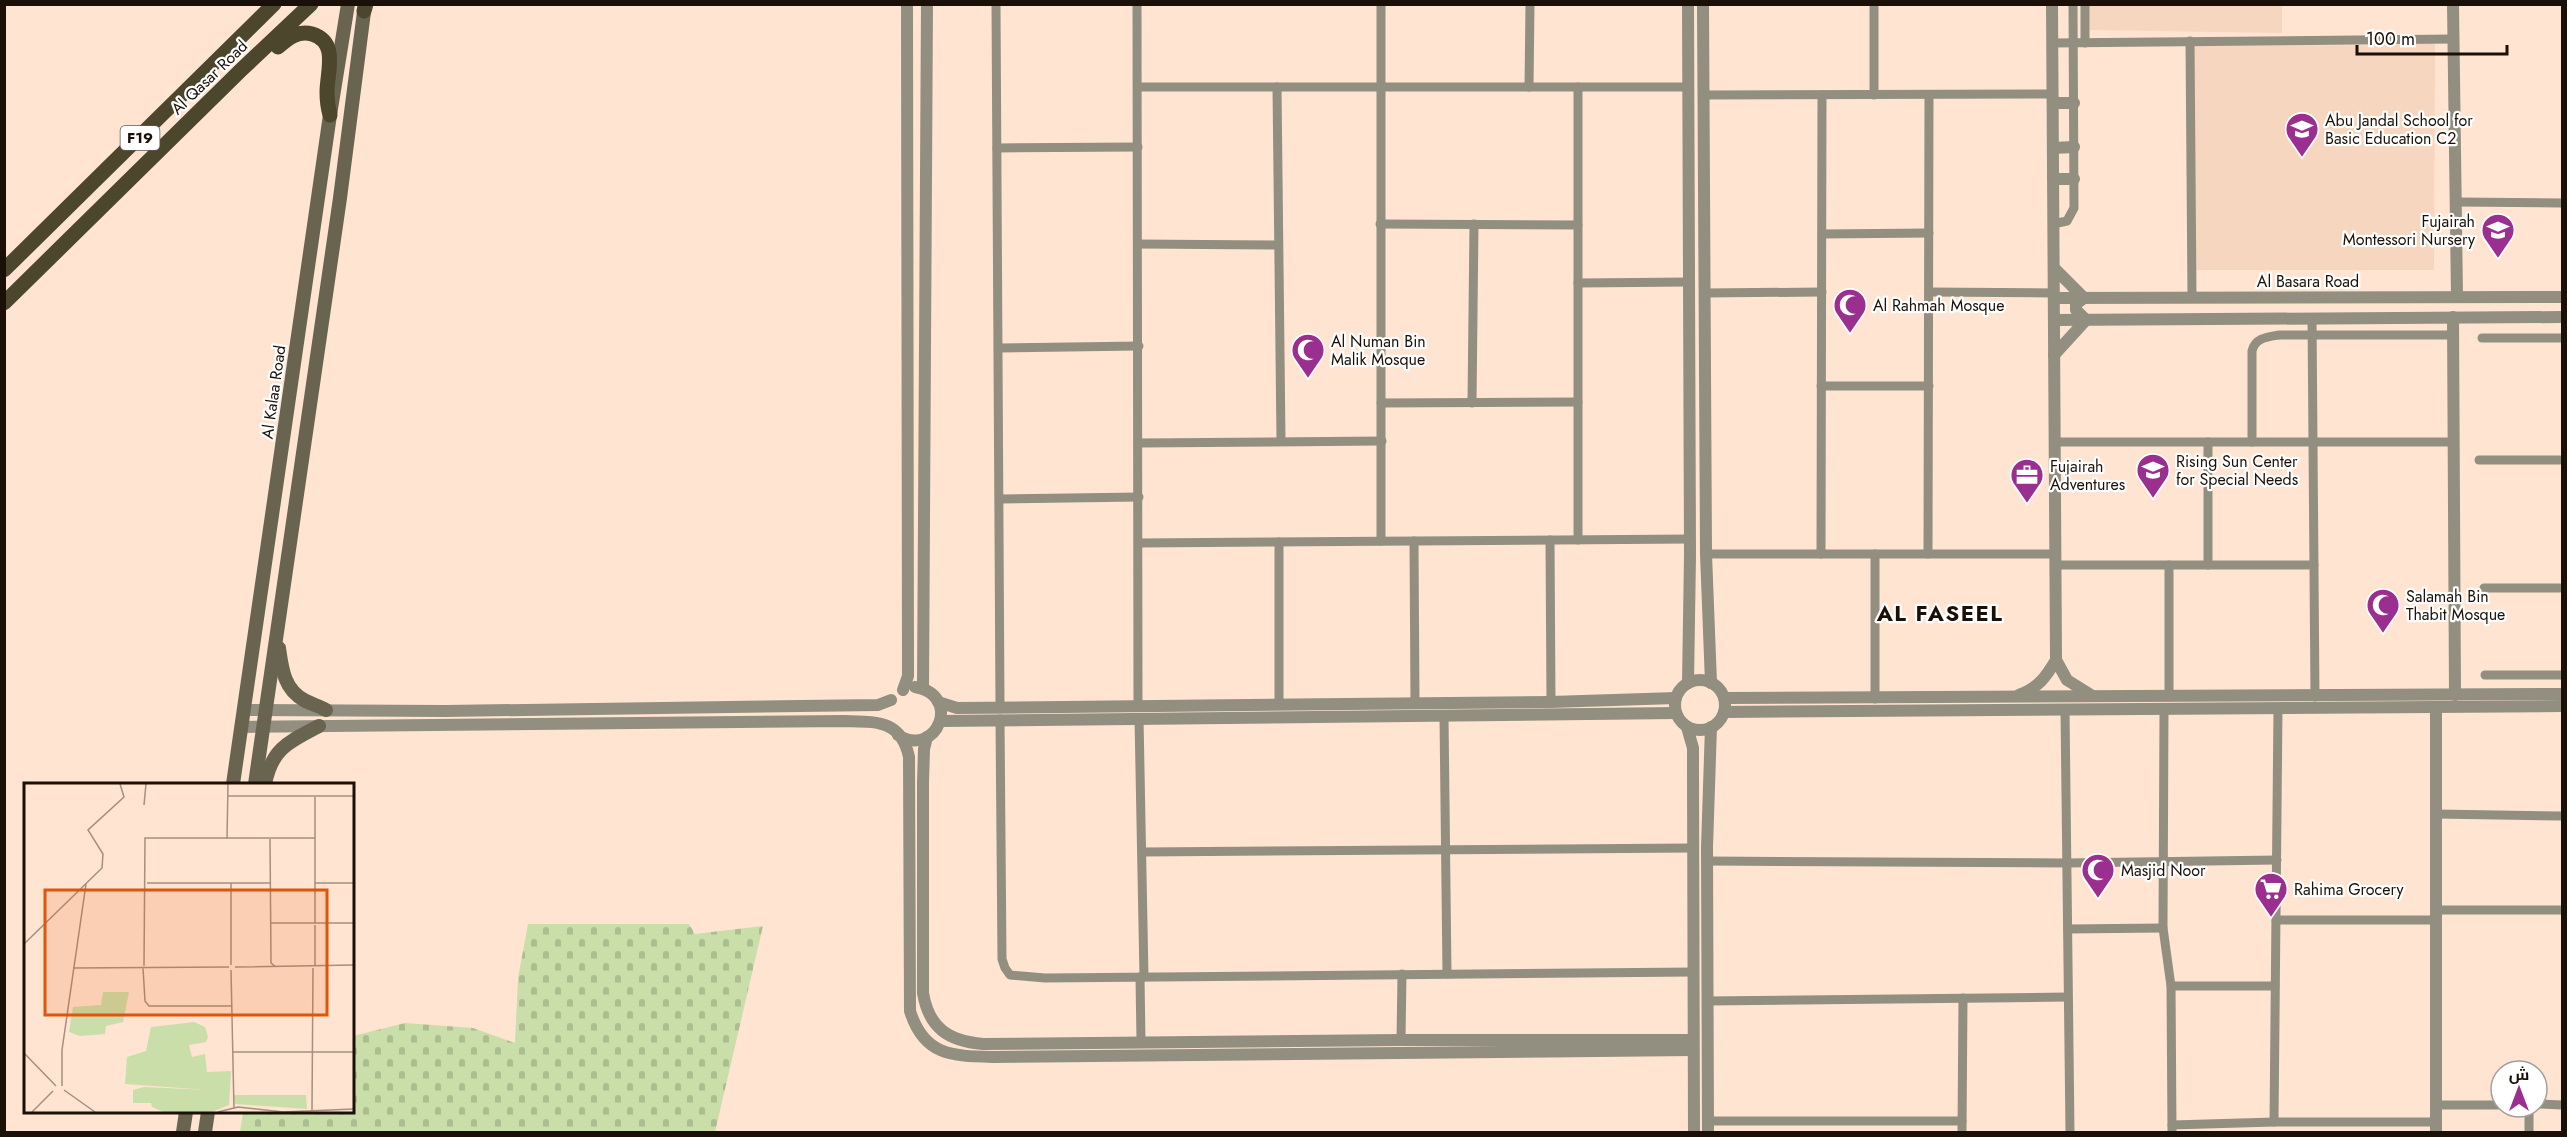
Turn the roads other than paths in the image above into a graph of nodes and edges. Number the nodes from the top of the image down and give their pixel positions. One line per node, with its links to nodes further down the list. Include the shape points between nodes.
1 (274, 4): 59 (main road, Al Qasar Road / F19)
2 (300, 4): 25 (main road, via 256,46)
3 (311, 4): 25 (main road, Al Qasar Road / F19)
4 (348, 4): 39 (main road, Al Kalaa Road)
5 (907, 4): 19 (street)
6 (927, 4): 26 (street)
7 (996, 4): 43 (street)
8 (1137, 4): 27 (street)
9 (1381, 4): 29 (street)
10 (1530, 4): 30 (street)
11 (1688, 4): 32 (street)
12 (1703, 4): 33 (street)
13 (1874, 4): 35 (street)
14 (2052, 4): 22 (street)
15 (2073, 4): 23 (street)
16 (2085, 4): 24 (street)
17 (2453, 4): 20 (street)
18 (365, 7): 117 (main road)
19 (907, 22): 26 (street, via 914,46 914,76 919,81); 40 (street)
20 (2453, 39): 21 (street); 48 (street)
21 (2190, 41): 24 (street); 69 (street)
22 (2052, 43): 23 (street); 37 (street)
23 (2074, 43): 24 (street); 38 (street)
24 (2085, 43)
25 (241, 70): 39 (main road, via 261,63 292,36 316,36 330,55); 70 (main road, Al Qasar Road / F19)
26 (927, 78): 45 (street)
27 (1138, 87): 28 (street); 41 (street)
28 (1277, 87): 29 (street); 57 (street)
29 (1380, 87): 30 (street); 50 (street)
30 (1530, 87): 31 (street)
31 (1578, 87): 32 (street); 53 (street)
32 (1689, 87): 60 (street)
33 (1704, 95): 34 (street); 64 (street)
34 (1822, 95): 35 (street); 55 (street)
35 (1874, 95): 36 (street)
36 (1929, 95): 37 (street); 54 (street)
37 (2053, 99): 38 (street); 44 (street)
38 (2074, 103): 42 (street)
39 (330, 115): 143 (main road, Al Kalaa Road)
40 (906, 123): 45 (street, via 912,117 921,120); 124 (street, via 908,676)
41 (1138, 147): 43 (street); 56 (street)
42 (2074, 147): 44 (street); 47 (street)
43 (997, 148): 81 (street)
44 (2053, 148): 46 (street)
45 (926, 177): 123 (street)
46 (2053, 179): 47 (street); 52 (street)
47 (2074, 179): 52 (street, via 2073,213 2067,221)
48 (2457, 202): 49 (street); 66 (street)
49 (2562, 203)
50 (1380, 224): 51 (street); 86 (street)
51 (1474, 224): 53 (street); 87 (street)
52 (2053, 224): 58 (street)
53 (1578, 225): 61 (street)
54 (1929, 233): 55 (street); 63 (street)
55 (1822, 234): 62 (street)
56 (1138, 244): 57 (street); 80 (street)
57 (1278, 245): 88 (street)
58 (2054, 268): 65 (street); 68 (street)
59 (4, 270)
60 (1689, 282): 61 (street); 100 (street)
61 (1578, 283): 85 (street)
62 (1822, 292): 64 (street); 83 (street)
63 (1929, 292): 65 (street); 84 (street)
64 (1704, 293): 107 (street)
65 (2054, 296): 68 (street, Al Basara Road); 74 (street)
66 (2457, 297): 67 (street, Al Basara Road); 69 (street, Al Basara Road)
67 (2562, 297)
68 (2085, 298): 69 (street, Al Basara Road); 75 (street, via 2076,304 2076,310)
69 (2192, 298)
70 (4, 303)
71 (2453, 317): 72 (street); 73 (street); 77 (street)
72 (2562, 317)
73 (2312, 318): 75 (street); 76 (street)
74 (2054, 320): 75 (street); 82 (street)
75 (2086, 320): 82 (street)
76 (2312, 335): 77 (street); 92 (street, via 2268,336 2253,347); 93 (street)
77 (2454, 335): 94 (street)
78 (2482, 338): 79 (street)
79 (2562, 338)
80 (1139, 346): 81 (street); 95 (street)
81 (999, 348): 99 (street)
82 (2054, 355): 90 (street)
83 (1821, 386): 84 (street); 108 (street)
84 (1929, 387): 110 (street)
85 (1578, 402): 87 (street); 102 (street)
86 (1381, 403): 87 (street); 89 (street)
87 (1472, 403)
88 (1281, 441): 89 (street); 95 (street)
89 (1382, 441): 103 (street)
90 (2055, 442): 91 (street); 111 (street)
91 (2208, 442): 92 (street); 113 (street)
92 (2252, 442): 93 (street)
93 (2313, 442): 94 (street); 114 (street)
94 (2454, 442): 126 (street)
95 (1139, 443): 98 (street)
96 (2479, 460): 97 (street)
97 (2562, 460)
98 (1139, 497): 99 (street); 106 (street)
99 (1000, 499): 149 (street)
100 (1690, 539): 102 (street); 121 (street)
101 (1550, 540): 102 (street); 104 (street); 136 (street)
102 (1578, 540)
103 (1381, 541): 104 (street); 105 (street)
104 (1414, 541): 137 (street)
105 (1279, 542): 106 (street); 138 (street)
106 (1139, 543): 147 (street)
107 (1706, 554): 108 (street); 122 (street)
108 (1821, 554): 109 (street)
109 (1875, 554): 110 (street); 133 (street)
110 (1928, 554): 111 (street)
111 (2055, 559): 112 (street); 118 (street)
112 (2169, 565): 113 (street); 128 (street)
113 (2208, 565): 114 (street)
114 (2314, 566): 129 (street)
115 (2484, 588): 116 (street)
116 (2562, 588)
117 (277, 634): 144 (main road); 145 (main road, via 288,685 301,698)
118 (2056, 660): 127 (street, via 2074,686); 132 (street, via 2045,680 2029,692)
119 (2485, 675): 120 (street)
120 (2562, 675)
121 (1688, 683): 122 (street); 130 (street)
122 (1711, 683): 131 (street)
123 (923, 688): 124 (street); 135 (street)
124 (903, 690): 134 (street)
125 (2562, 694): 126 (street)
126 (2455, 695): 129 (street)
127 (2095, 697): 128 (street); 132 (street)
128 (2169, 697): 129 (street)
129 (2315, 697)
130 (1676, 698): 136 (street); 150 (street)
131 (1724, 698): 133 (street); 148 (street)
132 (2010, 698): 133 (street)
133 (1875, 699)
134 (891, 700): 145 (street, via 878,705); 158 (street, via 887,715)
135 (938, 702): 149 (street); 152 (street)
136 (1551, 702): 137 (street)
137 (1415, 703): 138 (street)
138 (1279, 704): 147 (street)
139 (2562, 706): 140 (street)
140 (2436, 707): 141 (street); 163 (street)
141 (2278, 708): 142 (street); 168 (street)
142 (2164, 709): 146 (street); 170 (street)
143 (244, 710): 144 (street); 154 (main road, Al Kalaa Road)
144 (266, 710): 145 (street); 155 (main road)
145 (326, 710)
146 (2065, 710): 148 (street); 171 (street)
147 (1139, 712): 149 (street); 151 (street); 167 (street)
148 (1724, 712): 157 (street)
149 (1000, 713): 152 (street); 180 (street, via 1005,968 1010,975 1022,977)
150 (1676, 713): 151 (street); 156 (street)
151 (1444, 716): 166 (street)
152 (940, 721): 159 (street)
153 (319, 726): 155 (street); 158 (street, via 844,721 878,722); 162 (main road, via 291,740 278,752)
154 (241, 727): 155 (street); 160 (main road, Al Kalaa Road)
155 (264, 727): 161 (main road)
156 (1687, 727): 157 (street); 165 (street, via 1693,748)
157 (1711, 727): 169 (street)
158 (894, 731): 159 (street, via 909,741); 189 (street, via 909,757 910,1011 923,1038 948,1054 994,1058)
159 (927, 737): 187 (street, via 923,783 923,993 931,1019 952,1037 967,1042)
160 (233, 783)
161 (255, 783)
162 (265, 783)
163 (2436, 814): 164 (street); 173 (street)
164 (2562, 816)
165 (1692, 848): 166 (street); 177 (street)
166 (1444, 849): 167 (street); 179 (street)
167 (1143, 852): 180 (street)
168 (2277, 860): 170 (street); 174 (street)
169 (1707, 861): 171 (street); 185 (street)
170 (2164, 861): 171 (street); 175 (street)
171 (2067, 862): 176 (street)
172 (2562, 910): 173 (street)
173 (2436, 915): 174 (street); 190 (street)
174 (2276, 920): 182 (street)
175 (2163, 928): 176 (street); 181 (street)
176 (2068, 929): 183 (street)
177 (1693, 972): 179 (street); 188 (street)
178 (1402, 974): 179 (street); 180 (street); 186 (street)
179 (1447, 974)
180 (1142, 977): 187 (street)
181 (2171, 986): 182 (street); 198 (street)
182 (2275, 986): 195 (street)
183 (2068, 997): 184 (street); 203 (street)
184 (1963, 998): 185 (street); 194 (street)
185 (1707, 1000): 196 (street)
186 (1401, 1040): 187 (street); 189 (street)
187 (1141, 1041)
188 (1693, 1045): 189 (street); 201 (street)
189 (1626, 1046)
190 (2436, 1105): 191 (street); 197 (street)
191 (2489, 1105)
192 (186, 1113): 199 (main road)
193 (208, 1113): 200 (main road)
194 (1962, 1121): 196 (street); 202 (street)
195 (2274, 1122): 197 (street); 198 (street)
196 (1708, 1127)
197 (2436, 1127)
198 (2172, 1129)
199 (183, 1132)
200 (205, 1132)
201 (1694, 1132)
202 (1962, 1132)
203 (2070, 1132)

